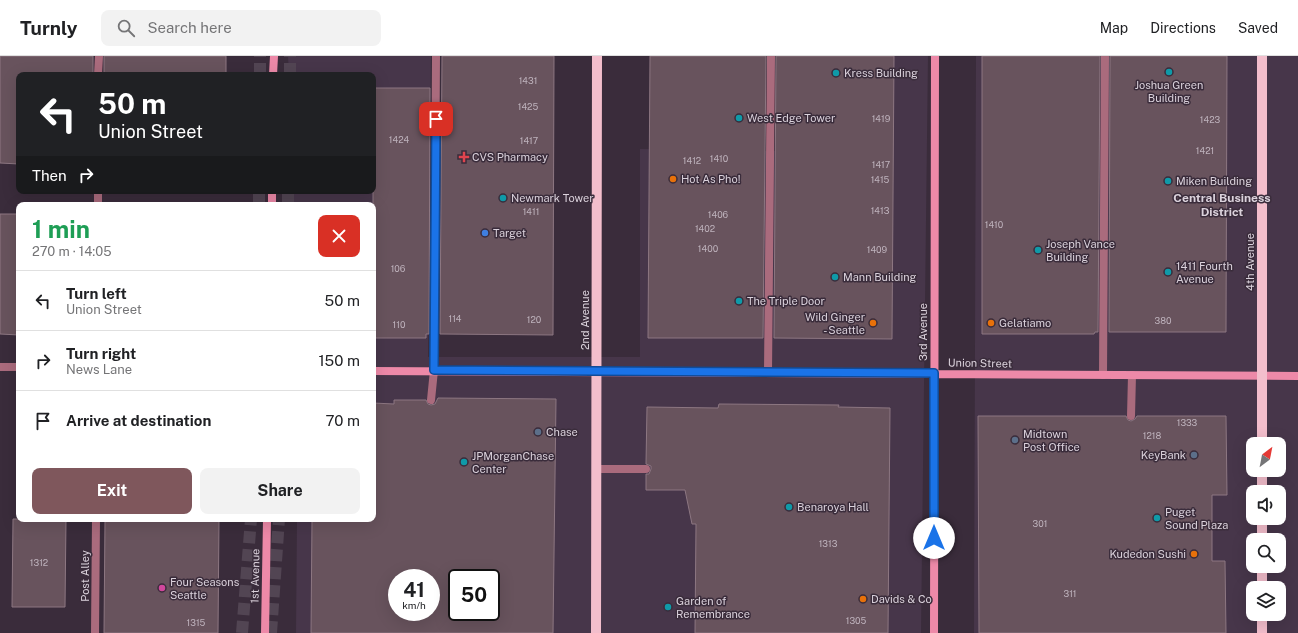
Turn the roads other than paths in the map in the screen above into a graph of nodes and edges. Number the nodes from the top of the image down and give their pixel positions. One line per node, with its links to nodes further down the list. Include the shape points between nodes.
1 (99, 56): 9 (street)
2 (274, 56): 10 (street)
3 (436, 56): 13 (street)
4 (597, 56): 15 (main road, 2nd Avenue)
5 (771, 56): 16 (street)
6 (935, 56): 17 (street, 3rd Avenue)
7 (1105, 56): 18 (street)
8 (1262, 56): 20 (main road, 4th Avenue)
9 (98, 72)
10 (273, 72)
11 (0, 367): 12 (street)
12 (16, 367)
13 (434, 370): 14 (street, Union Street); 15 (street, Union Street); 22 (street)
14 (376, 371)
15 (597, 372): 16 (street, Union Street); 25 (main road, 2nd Avenue)
16 (768, 372): 17 (street, Union Street)
17 (934, 373): 18 (street, Union Street); 33 (street, 3rd Avenue)
18 (1103, 375): 19 (street, Union Street)
19 (1132, 375): 20 (street, Union Street); 23 (street)
20 (1262, 376): 21 (street, Union Street); 24 (main road, 4th Avenue)
21 (1298, 376)
22 (431, 400)
23 (1131, 416)
24 (1262, 437)
25 (596, 469): 26 (street); 32 (main road, 2nd Avenue)
26 (646, 470)
27 (96, 522): 30 (street, Post Alley)
28 (267, 522): 31 (street, 1st Avenue)
29 (1262, 621): 34 (main road)
30 (95, 633)
31 (265, 633)
32 (596, 633)
33 (934, 633)
34 (1262, 633)

